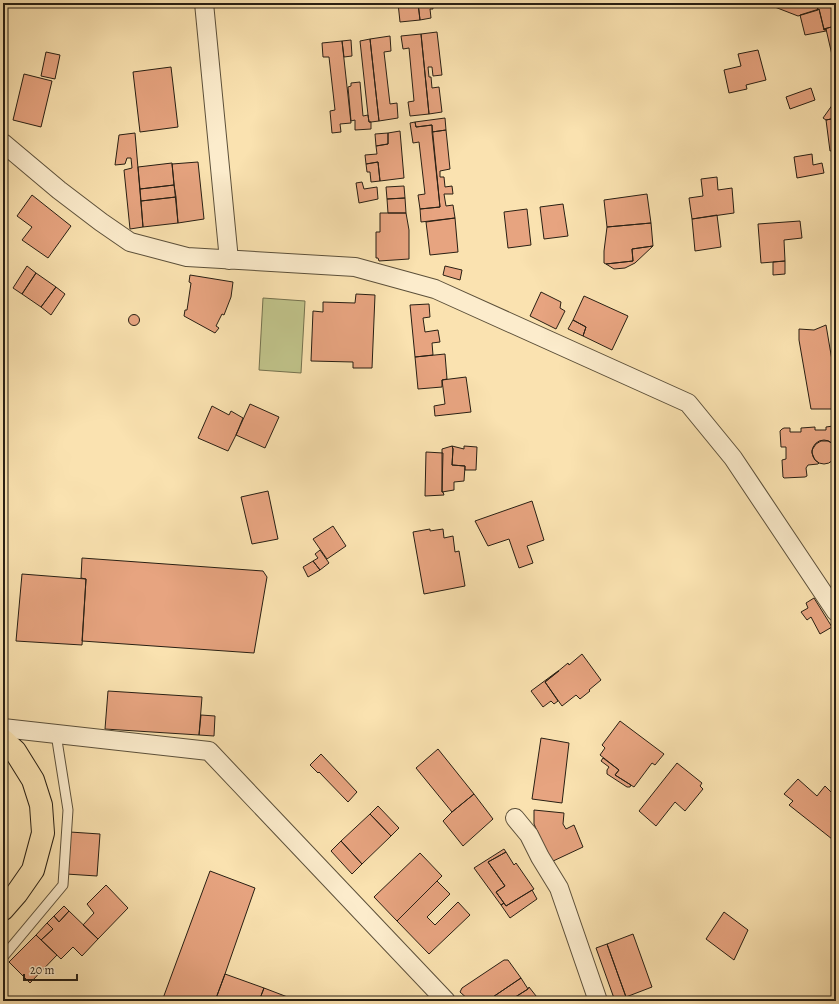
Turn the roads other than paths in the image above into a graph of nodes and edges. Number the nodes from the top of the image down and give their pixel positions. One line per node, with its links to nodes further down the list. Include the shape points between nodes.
1 (204, 3): 3 (street)
2 (3, 143): 3 (street, via 59,190 130,242 187,257)
3 (229, 260): 4 (street, via 355,266 435,289 688,403 733,458)
4 (836, 612)
5 (3, 728): 6 (street)
6 (56, 734): 10 (lane, via 68,810 63,885); 11 (street, via 209,751)
7 (3, 740): 9 (highway, via 15,751 33,780 41,805 44,833 33,870)
8 (515, 818): 12 (street, via 529,835 559,888)
9 (3, 909)
10 (3, 957)
11 (446, 1001)
12 (598, 1001)

